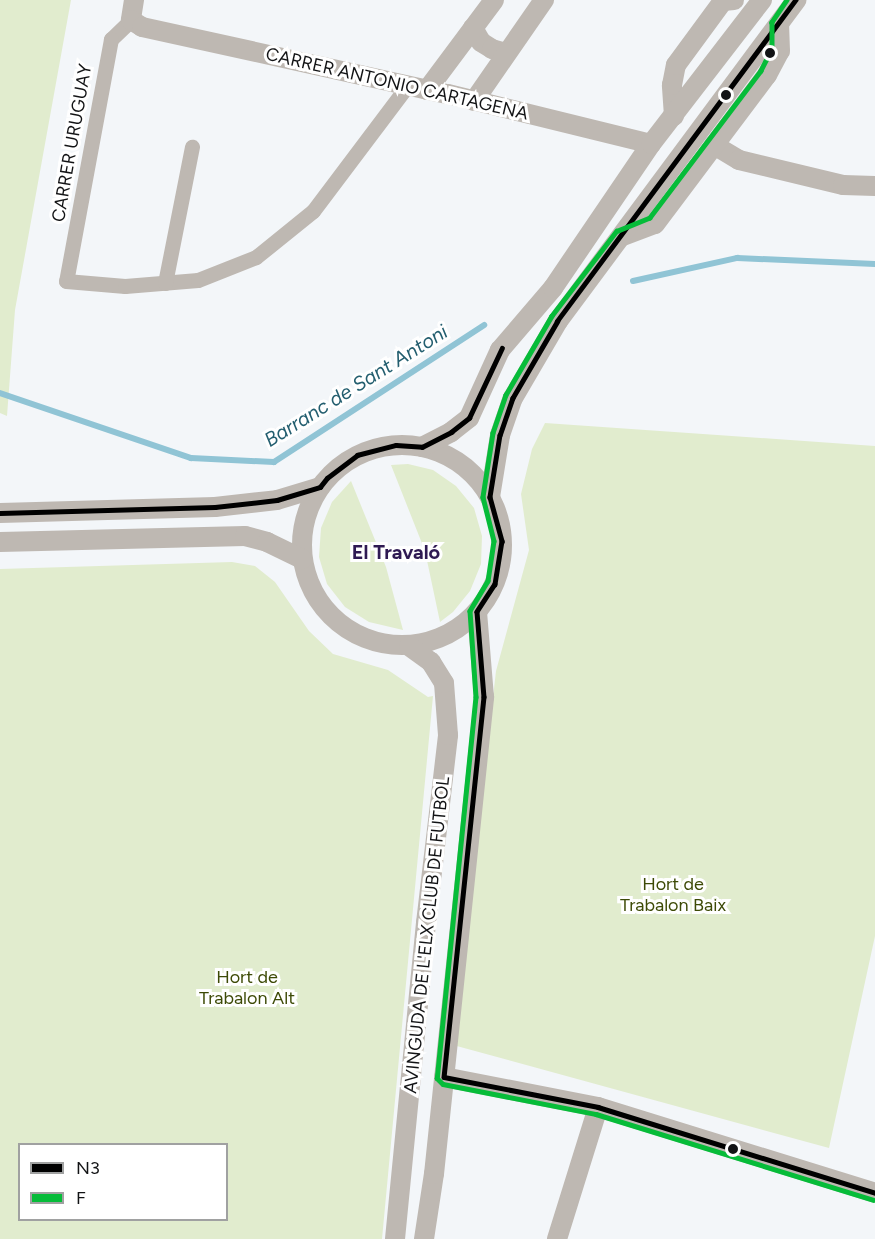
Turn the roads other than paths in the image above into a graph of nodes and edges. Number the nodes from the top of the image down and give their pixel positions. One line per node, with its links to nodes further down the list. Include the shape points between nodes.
1 (494, 0): 8 (street)
2 (544, 0): 9 (street)
3 (734, 0): 13 (street, via 723,1 676,65 672,85)
4 (762, 0): 13 (street)
5 (796, 0): 7 (street)
6 (136, 15): 10 (street, CARRER ANTONIO CARTAGENA); 19 (street, CARRER URUGUAY, via 111,39 66,281 125,286)
7 (779, 24): 15 (street, via 780,51 767,75); 18 (street)
8 (473, 28): 9 (street, via 481,42); 11 (street)
9 (506, 54): 12 (street)
10 (408, 85): 11 (street, CARRER ANTONIO CARTAGENA); 19 (street, via 313,211 256,257 198,280)
11 (427, 90): 12 (street, CARRER ANTONIO CARTAGENA)
12 (474, 101): 14 (street, CARRER ANTONIO CARTAGENA)
13 (674, 116): 14 (street)
14 (651, 144): 20 (street, via 553,288 501,350 469,418)
15 (714, 145): 17 (street, via 739,160 843,185); 18 (street, via 655,224)
16 (192, 147): 19 (street)
17 (875, 186)
18 (623, 236): 22 (street, via 558,321 513,398 500,435)
19 (165, 283)
20 (422, 447): 21 (street, via 396,445 357,455); 22 (street, via 460,464)
21 (320, 487): 23 (street, via 277,500 215,507); 25 (street, via 310,504 301,544)
22 (490, 497): 26 (street, via 502,541 495,584)
23 (0, 513)
24 (0, 542): 25 (street, via 245,536)
25 (302, 559): 27 (street, via 309,585 326,613 355,635 390,646)
26 (477, 612): 27 (street, via 453,633); 28 (street, AVINGUDA DE L'ELX CLUB DE FUTBOL, via 484,697)
27 (409, 646): 31 (street, AVINGUDA DE L'ELX CLUB DE FUTBOL, via 431,662 444,683 448,735)
28 (444, 1077): 29 (street); 32 (street, AVINGUDA DE L'ELX CLUB DE FUTBOL)
29 (598, 1107): 30 (street); 33 (street)
30 (875, 1193)
31 (395, 1239)
32 (424, 1239)
33 (557, 1239)

